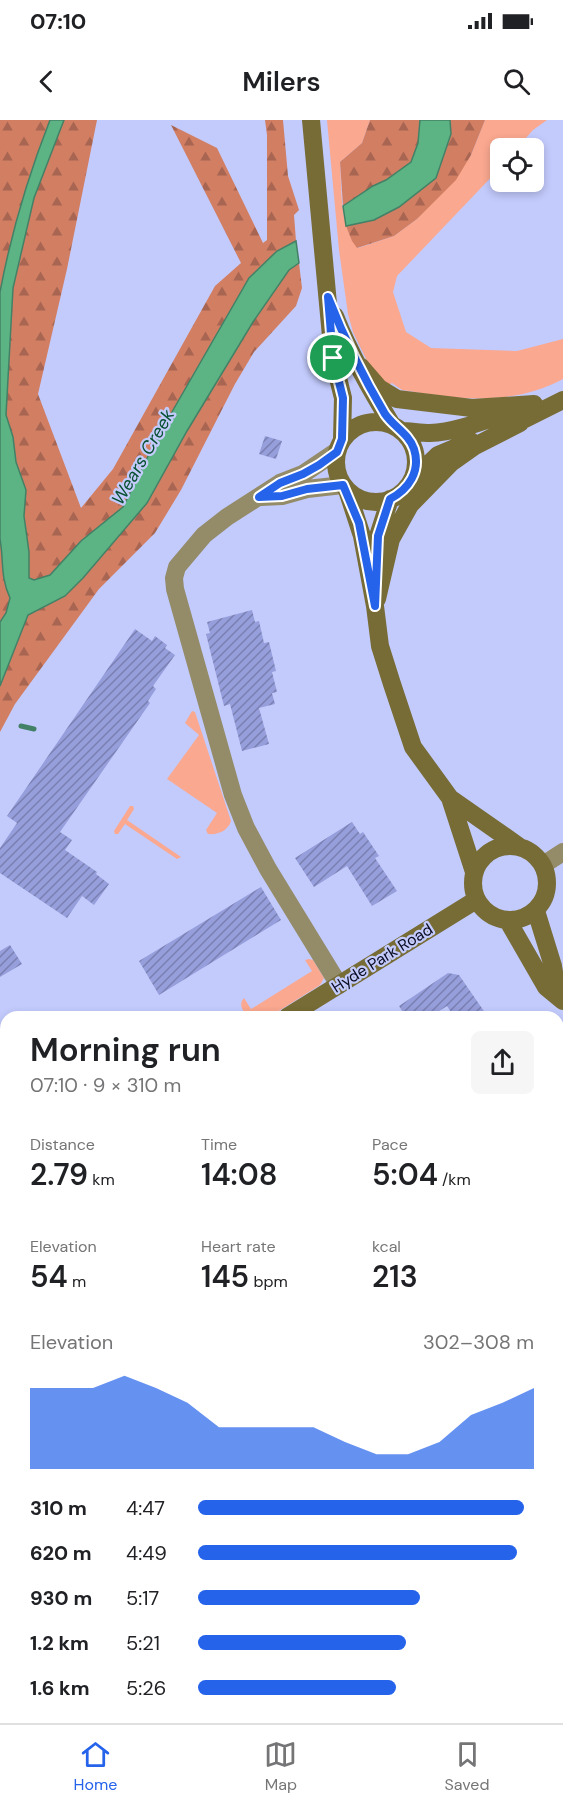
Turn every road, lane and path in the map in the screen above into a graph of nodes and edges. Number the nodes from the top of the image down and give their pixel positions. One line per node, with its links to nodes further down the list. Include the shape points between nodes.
1 (311, 120): 2 (main road)
2 (328, 297): 3 (main road); 9 (main road, via 333,358 343,398)
3 (360, 366): 6 (main road, via 379,388 397,399 472,408); 8 (main road, via 373,394)
4 (563, 394): 6 (main road)
5 (563, 400): 7 (main road)
6 (534, 404): 8 (main road, via 442,432)
7 (520, 423): 10 (main road, via 445,450); 14 (main road, via 451,463 410,505 391,539)
8 (397, 428): 9 (main road, via 365,423 352,429); 10 (main road, via 414,449)
9 (340, 445): 11 (main road, via 336,472); 12 (street, via 311,470)
10 (412, 480): 13 (main road)
11 (345, 488): 12 (street); 13 (main road, via 367,501); 14 (main road, via 359,523)
12 (259, 497): 23 (street, via 227,516 196,543 177,567 175,590 233,795 246,828)
13 (390, 499): 14 (main road, via 378,536)
14 (375, 606): 15 (main road, via 380,646 413,747)
15 (450, 798): 16 (main road); 19 (main road)
16 (520, 847): 18 (main road, via 534,853); 19 (main road, via 505,846 491,851)
17 (563, 852): 18 (street)
18 (543, 865): 21 (main road, via 548,880 546,897)
19 (474, 872): 20 (main road)
20 (476, 900): 22 (main road, via 484,911); 23 (main road, Hyde Park Road)
21 (536, 911): 22 (main road, via 522,920); 24 (main road)
22 (508, 921): 24 (main road, via 546,987)
23 (339, 985): 25 (main road, Hyde Park Road)
24 (561, 999)
25 (297, 1011)

